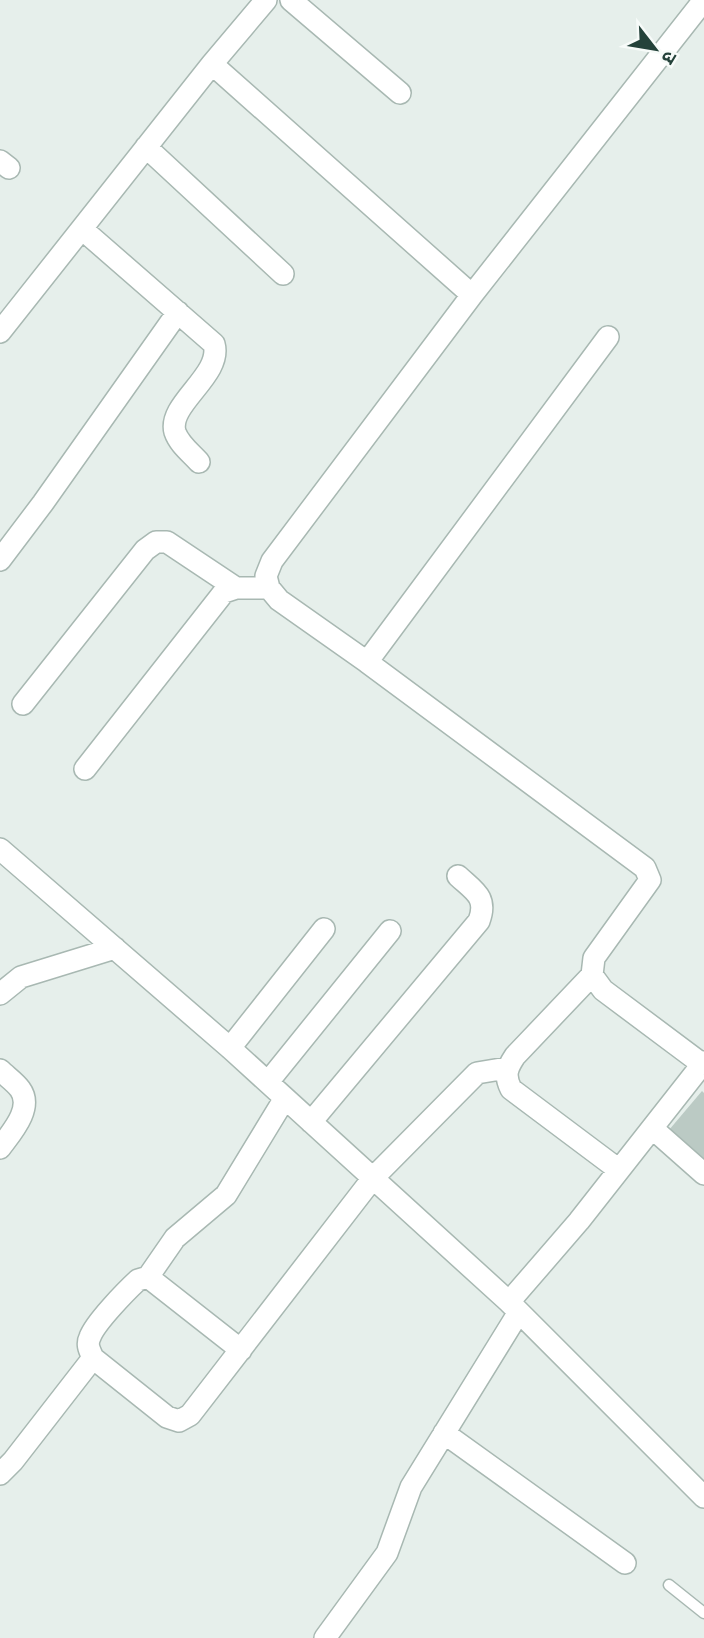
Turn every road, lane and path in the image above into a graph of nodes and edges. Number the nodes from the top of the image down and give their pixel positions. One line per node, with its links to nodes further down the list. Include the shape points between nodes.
1 (266, 0): 4 (street)
2 (290, 0): 5 (street)
3 (704, 0): 9 (street)
4 (212, 64): 6 (street); 9 (street)
5 (400, 93)
6 (146, 147): 7 (street); 8 (street)
7 (82, 229): 10 (street); 11 (street)
8 (284, 274)
9 (472, 295): 16 (street, via 272,561 266,576)
10 (178, 312): 13 (street, via 214,344 217,353 177,415 174,429); 14 (street)
11 (0, 332)
12 (608, 337): 17 (street)
13 (199, 462)
14 (0, 560)
15 (236, 587): 16 (street); 18 (street, via 167,542 156,542); 19 (street, via 213,604)
16 (269, 588): 17 (street, via 292,611)
17 (366, 662): 25 (street, via 645,868 650,880 594,958)
18 (23, 704)
19 (85, 769)
20 (0, 849): 24 (street)
21 (458, 876): 33 (street, via 482,899 480,920)
22 (324, 929): 27 (street)
23 (390, 931): 31 (street)
24 (114, 948): 26 (street, via 21,977); 27 (street)
25 (592, 975): 28 (street, via 604,990); 29 (street)
26 (0, 994)
27 (230, 1048): 31 (street)
28 (703, 1063): 34 (street)
29 (507, 1068): 36 (street, via 511,1089); 38 (street, via 477,1073)
30 (0, 1070): 35 (street, via 22,1091 25,1104 20,1120)
31 (268, 1083): 32 (street)
32 (285, 1098): 33 (street); 39 (street, via 226,1195 175,1238)
33 (311, 1122): 38 (street)
34 (652, 1128): 36 (street); 37 (street)
35 (0, 1148)
36 (619, 1170): 40 (street)
37 (704, 1174)
38 (373, 1178): 40 (street); 41 (street)
39 (148, 1277): 41 (street); 42 (street, via 131,1287 89,1337)
40 (514, 1307): 43 (street); 45 (street)
41 (241, 1350): 42 (street, via 190,1415 179,1421 167,1418)
42 (93, 1358): 44 (street)
43 (444, 1433): 46 (street); 49 (street, via 411,1487 387,1553)
44 (0, 1474)
45 (704, 1497)
46 (625, 1563)
47 (669, 1585): 48 (lane)
48 (704, 1613)
49 (325, 1638)

